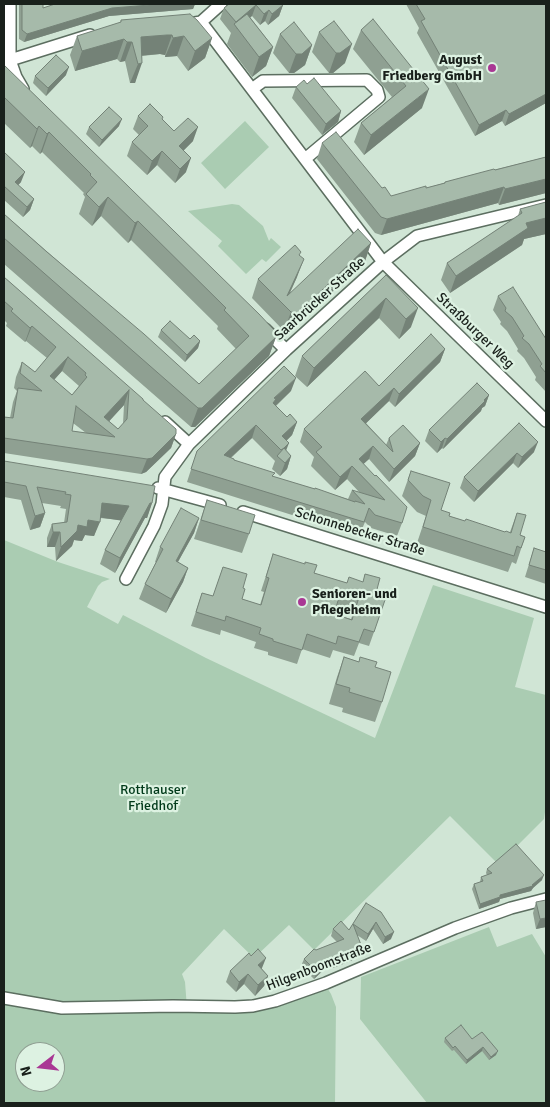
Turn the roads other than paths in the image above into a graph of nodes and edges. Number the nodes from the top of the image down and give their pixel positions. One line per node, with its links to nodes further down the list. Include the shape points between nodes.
1 (10, 4): 6 (street)
2 (221, 4): 3 (street)
3 (201, 22): 4 (street); 7 (street, Straßburger Weg)
4 (185, 23)
5 (98, 32): 6 (street)
6 (7, 61): 8 (street, via 24,92)
7 (252, 89): 9 (street, Straßburger Weg); 9 (street, via 263,81 366,80 377,90 379,97)
8 (31, 98)
9 (305, 159): 11 (street, Straßburger Weg)
10 (546, 205): 11 (street, Saarbrücker Straße, via 417,236)
11 (383, 262): 13 (street, Saarbrücker Straße); 15 (street, Straßburger Weg)
12 (259, 323): 13 (street)
13 (286, 350): 16 (street, Saarbrücker Straße)
14 (160, 417): 16 (street)
15 (546, 421)
16 (189, 444): 18 (street, Saarbrücker Straße, via 165,477)
17 (145, 486): 18 (street, Schonnebecker Straße)
18 (164, 488): 19 (street, via 154,526); 20 (street, Schonnebecker Straße)
19 (126, 579)
20 (546, 607)
21 (546, 899): 22 (street, Hilgenboomstraße, via 455,928 326,983 254,1006 62,1008)
22 (4, 998)

